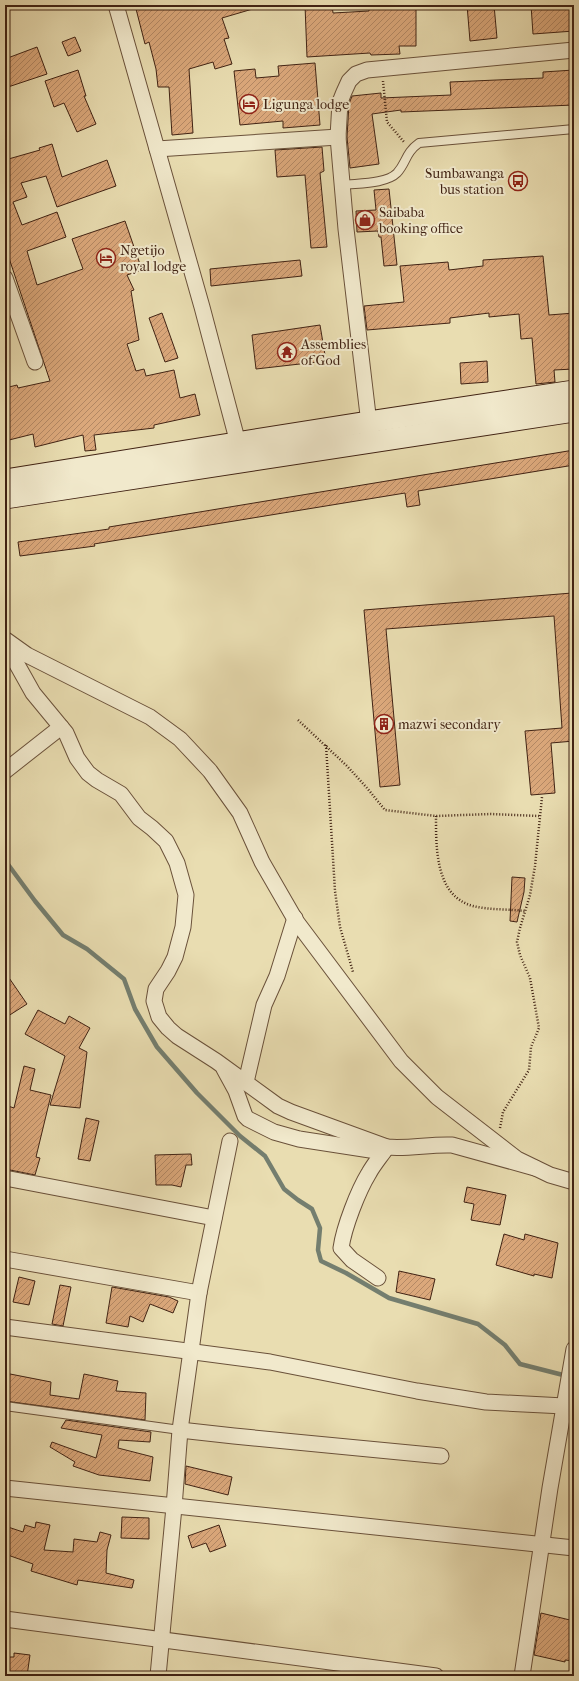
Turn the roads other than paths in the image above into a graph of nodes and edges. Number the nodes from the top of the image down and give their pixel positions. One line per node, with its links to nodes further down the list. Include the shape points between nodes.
1 (116, 5): 5 (street)
2 (574, 50): 4 (street, via 366,70 356,74 349,81 340,102)
3 (574, 129): 6 (lane, via 419,143 410,149 396,173 382,181)
4 (338, 137): 5 (street); 6 (street)
5 (157, 149): 12 (street, via 217,359)
6 (343, 185): 11 (street)
7 (5, 278): 8 (street)
8 (35, 362)
9 (574, 391): 11 (main road)
10 (574, 411): 13 (main road)
11 (368, 422): 12 (main road); 13 (street)
12 (238, 443): 14 (main road)
13 (371, 443): 15 (main road)
14 (5, 480)
15 (5, 498)
16 (5, 639): 20 (street, via 33,658 150,717 180,739 210,771 240,813 262,862)
17 (5, 643): 18 (street, via 33,693)
18 (61, 727): 19 (street); 21 (street, via 88,773 121,794 139,818 166,841 177,863 186,895 183,927 175,957 156,989 154,1001 159,1017 168,1028)
19 (5, 771)
20 (295, 918): 22 (street, via 279,970 264,1005); 25 (street, via 401,1061 438,1097 499,1146)
21 (222, 1065): 22 (street); 24 (street, via 248,1119 274,1132 299,1139)
22 (246, 1082): 24 (street, via 290,1112)
23 (230, 1141): 28 (street)
24 (385, 1150): 25 (street, via 452,1145); 30 (street, via 368,1173 342,1239 341,1248 352,1260)
25 (535, 1168): 27 (street, via 550,1176)
26 (5, 1178): 28 (street)
27 (574, 1182)
28 (214, 1218): 31 (street)
29 (5, 1259): 31 (street)
30 (378, 1278)
31 (199, 1294): 34 (street)
32 (5, 1327): 34 (street)
33 (573, 1352): 36 (street)
34 (192, 1353): 36 (street, via 270,1362 486,1402); 37 (street)
35 (5, 1406): 37 (lane)
36 (564, 1406): 41 (street)
37 (180, 1430): 38 (street); 40 (street)
38 (442, 1456)
39 (5, 1488): 40 (street)
40 (174, 1507): 41 (street); 44 (street)
41 (542, 1545): 42 (street); 47 (street)
42 (574, 1548)
43 (5, 1619): 44 (street)
44 (162, 1639): 45 (street); 46 (street)
45 (158, 1676)
46 (436, 1676)
47 (522, 1676)

